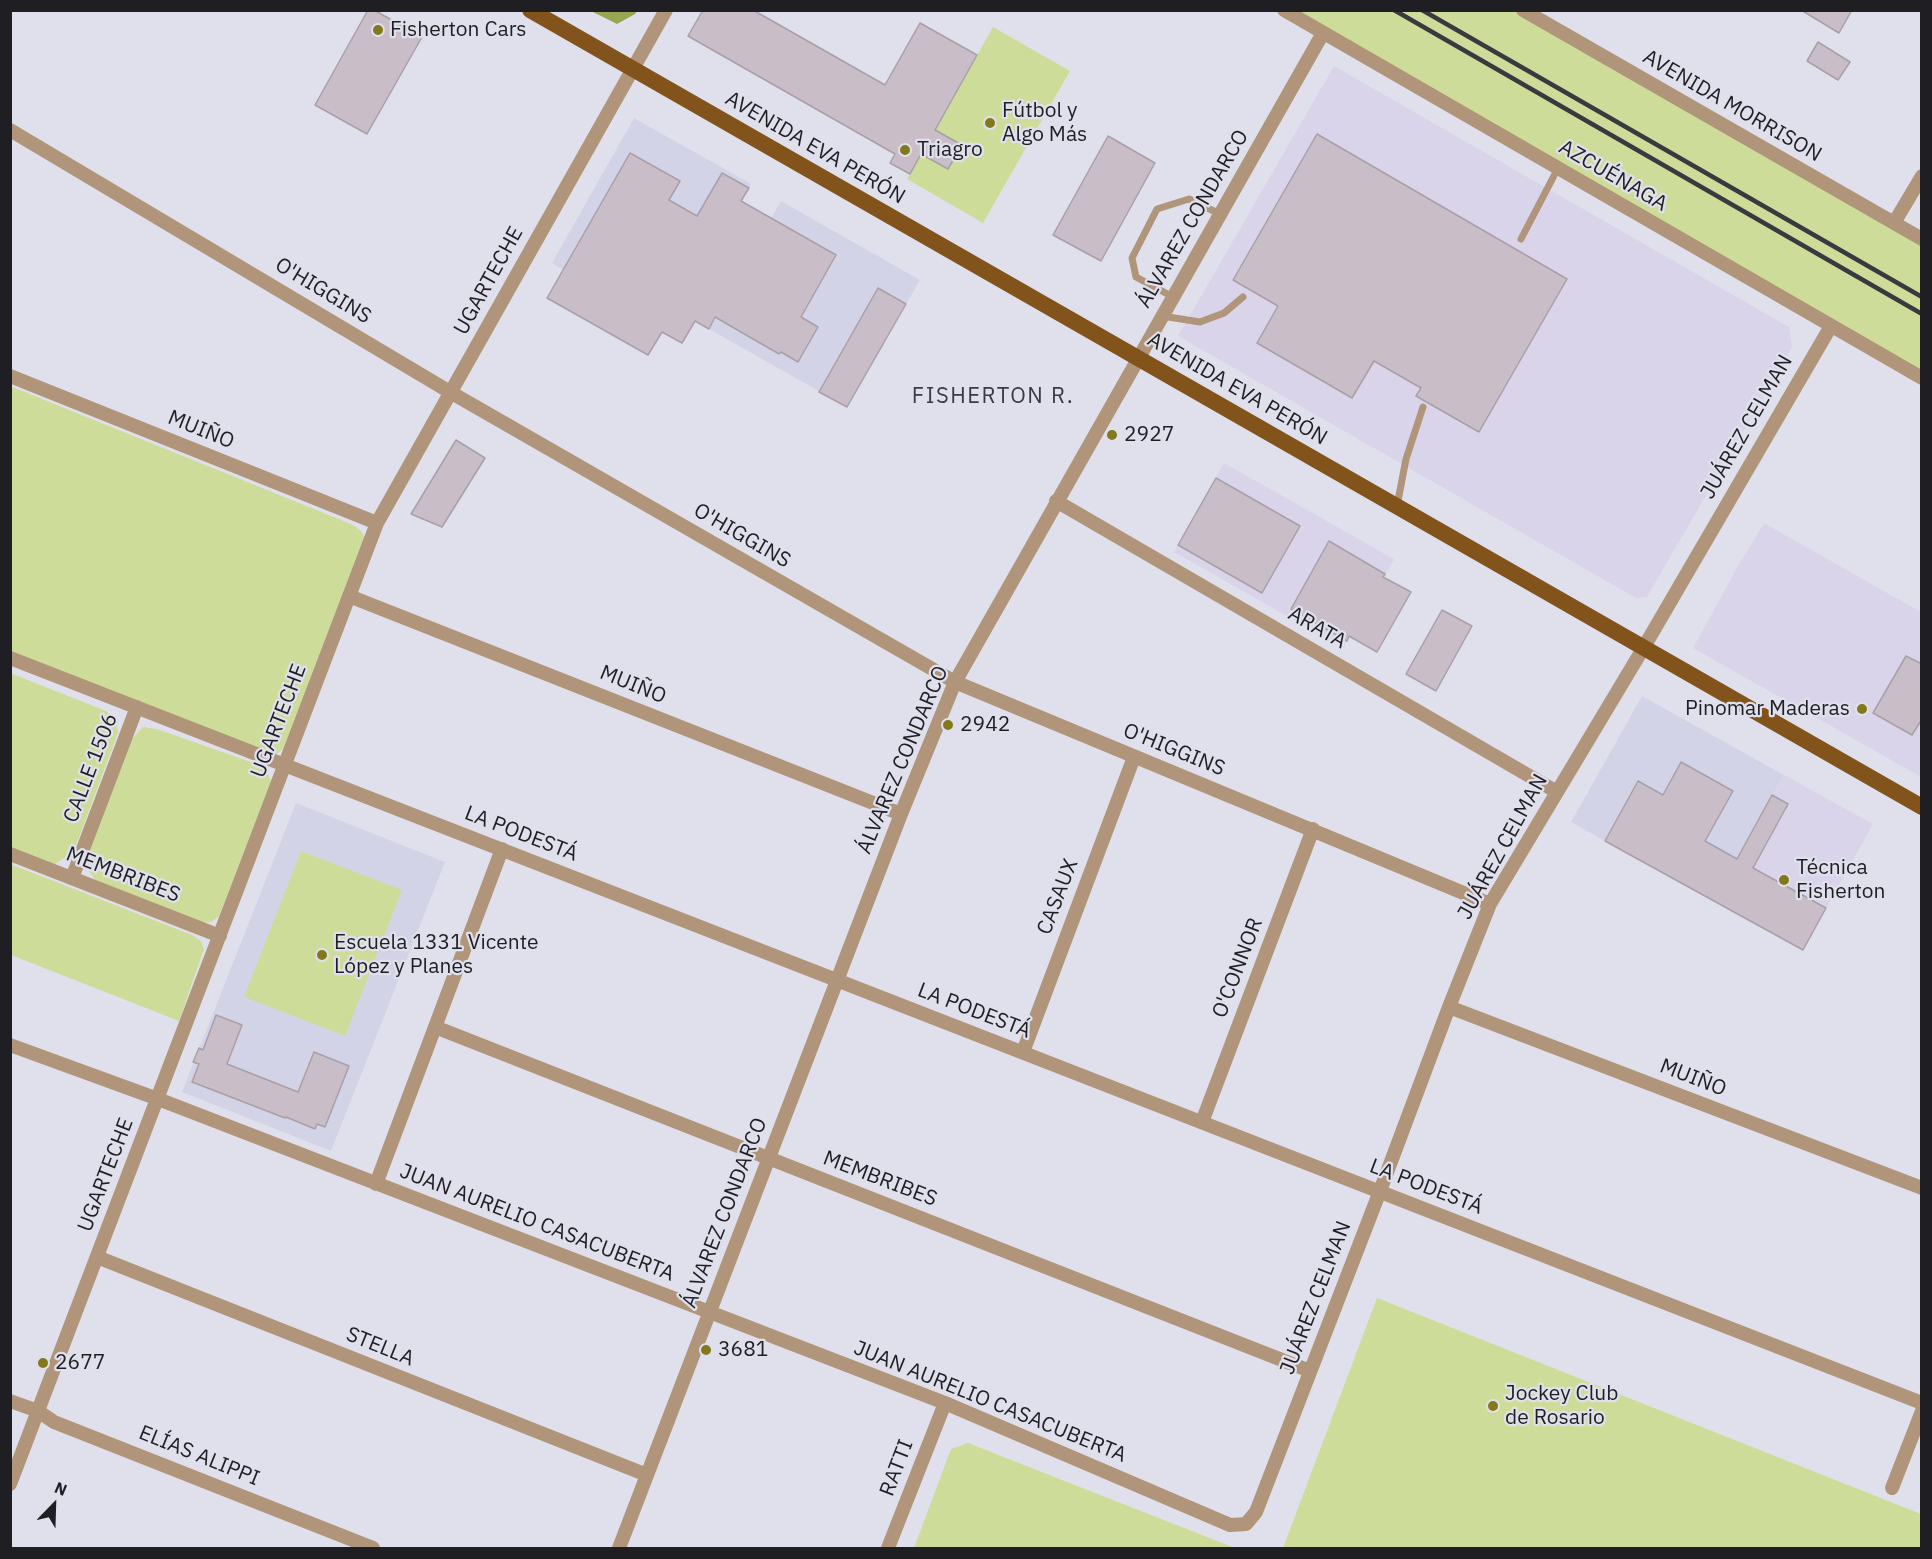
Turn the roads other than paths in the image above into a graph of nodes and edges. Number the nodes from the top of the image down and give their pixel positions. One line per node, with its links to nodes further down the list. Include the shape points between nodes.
1 (530, 10): 6 (main road, AVENIDA EVA PERÓN)
2 (666, 10): 6 (street, UGARTECHE)
3 (1284, 10): 5 (street, AZCUÉNAGA)
4 (1522, 10): 11 (street, AVENIDA MORRISON)
5 (1323, 33): 8 (street, AZCUÉNAGA); 10 (street, ÁLVAREZ CONDARCO)
6 (632, 69): 18 (main road, AVENIDA EVA PERÓN); 21 (street, UGARTECHE)
7 (10, 130): 21 (street, O'HIGGINS)
8 (1558, 168): 12 (lane); 17 (street, AZCUÉNAGA)
9 (1922, 176): 11 (street)
10 (1220, 214): 14 (street, ÁLVAREZ CONDARCO); 14 (lane, via 1189,199 1158,209 1132,258 1136,277)
11 (1894, 223): 13 (street, AVENIDA MORRISON)
12 (1521, 239)
13 (1922, 239)
14 (1173, 297): 16 (street, ÁLVAREZ CONDARCO)
15 (1243, 297): 16 (lane, via 1224,313 1200,322)
16 (1162, 316): 18 (street, ÁLVAREZ CONDARCO)
17 (1831, 326): 20 (street, AZCUÉNAGA); 27 (street, JUÁREZ CELMAN)
18 (1138, 358): 23 (street, ÁLVAREZ CONDARCO); 24 (main road, AVENIDA EVA PERÓN)
19 (10, 376): 25 (street, MUIÑO)
20 (1922, 378)
21 (450, 392): 25 (street, UGARTECHE); 29 (street, O'HIGGINS)
22 (1423, 407): 24 (lane, via 1406,459)
23 (1056, 501): 29 (street, ÁLVAREZ CONDARCO); 33 (street, ARATA)
24 (1397, 506): 27 (main road, AVENIDA EVA PERÓN)
25 (377, 523): 26 (street, UGARTECHE)
26 (349, 596): 32 (street, UGARTECHE); 35 (street, MUIÑO)
27 (1644, 647): 33 (street, JUÁREZ CELMAN); 34 (main road, AVENIDA EVA PERÓN)
28 (10, 658): 30 (street, LA PODESTÁ)
29 (955, 682): 31 (street, O'HIGGINS); 35 (street, ÁLVAREZ CONDARCO)
30 (137, 707): 32 (street, LA PODESTÁ); 39 (street, CALLE 1506)
31 (1134, 757): 36 (street, O'HIGGINS); 46 (street, CASAUX)
32 (286, 765): 37 (street, LA PODESTÁ); 41 (street, UGARTECHE)
33 (1557, 792): 40 (street, JUÁREZ CELMAN)
34 (1922, 807)
35 (901, 814): 42 (street, ÁLVAREZ CONDARCO)
36 (1313, 829): 40 (street, O'HIGGINS); 48 (street, O'CONNOR)
37 (502, 849): 42 (street, LA PODESTÁ); 44 (street)
38 (10, 854): 39 (street, MEMBRIBES)
39 (72, 878): 41 (street, MEMBRIBES)
40 (1490, 904): 43 (street, JUÁREZ CELMAN)
41 (220, 936): 47 (street, UGARTECHE)
42 (837, 980): 46 (street, LA PODESTÁ); 49 (street, ÁLVAREZ CONDARCO)
43 (1449, 1007): 51 (street, MUIÑO); 52 (street, JUÁREZ CELMAN)
44 (435, 1027): 49 (street, MEMBRIBES); 50 (street)
45 (10, 1045): 47 (street, JUAN AURELIO CASACUBERTA)
46 (1023, 1052): 48 (street, LA PODESTÁ)
47 (158, 1099): 50 (street, JUAN AURELIO CASACUBERTA); 53 (street, UGARTECHE)
48 (1202, 1122): 52 (street, LA PODESTÁ)
49 (769, 1158): 54 (street, ÁLVAREZ CONDARCO); 55 (street, MEMBRIBES)
50 (376, 1184): 54 (street, JUAN AURELIO CASACUBERTA)
51 (1922, 1188)
52 (1380, 1191): 55 (street, JUÁREZ CELMAN); 58 (street, LA PODESTÁ)
53 (97, 1257): 59 (street, UGARTECHE); 61 (street, STELLA)
54 (710, 1312): 57 (street, JUAN AURELIO CASACUBERTA); 61 (street, ÁLVAREZ CONDARCO)
55 (1310, 1371): 64 (street, JUÁREZ CELMAN, via 1256,1512)
56 (10, 1401): 59 (street, ELÍAS ALIPPI)
57 (945, 1403): 64 (street, JUAN AURELIO CASACUBERTA, via 1230,1526); 67 (street, RATTI)
58 (1922, 1403)
59 (38, 1411): 62 (street, UGARTECHE); 65 (street, ELÍAS ALIPPI, via 54,1422)
60 (1922, 1411): 63 (street)
61 (647, 1475): 66 (street, ÁLVAREZ CONDARCO)
62 (10, 1484)
63 (1892, 1488)
64 (1246, 1524)
65 (373, 1548)
66 (619, 1548)
67 (888, 1548)

